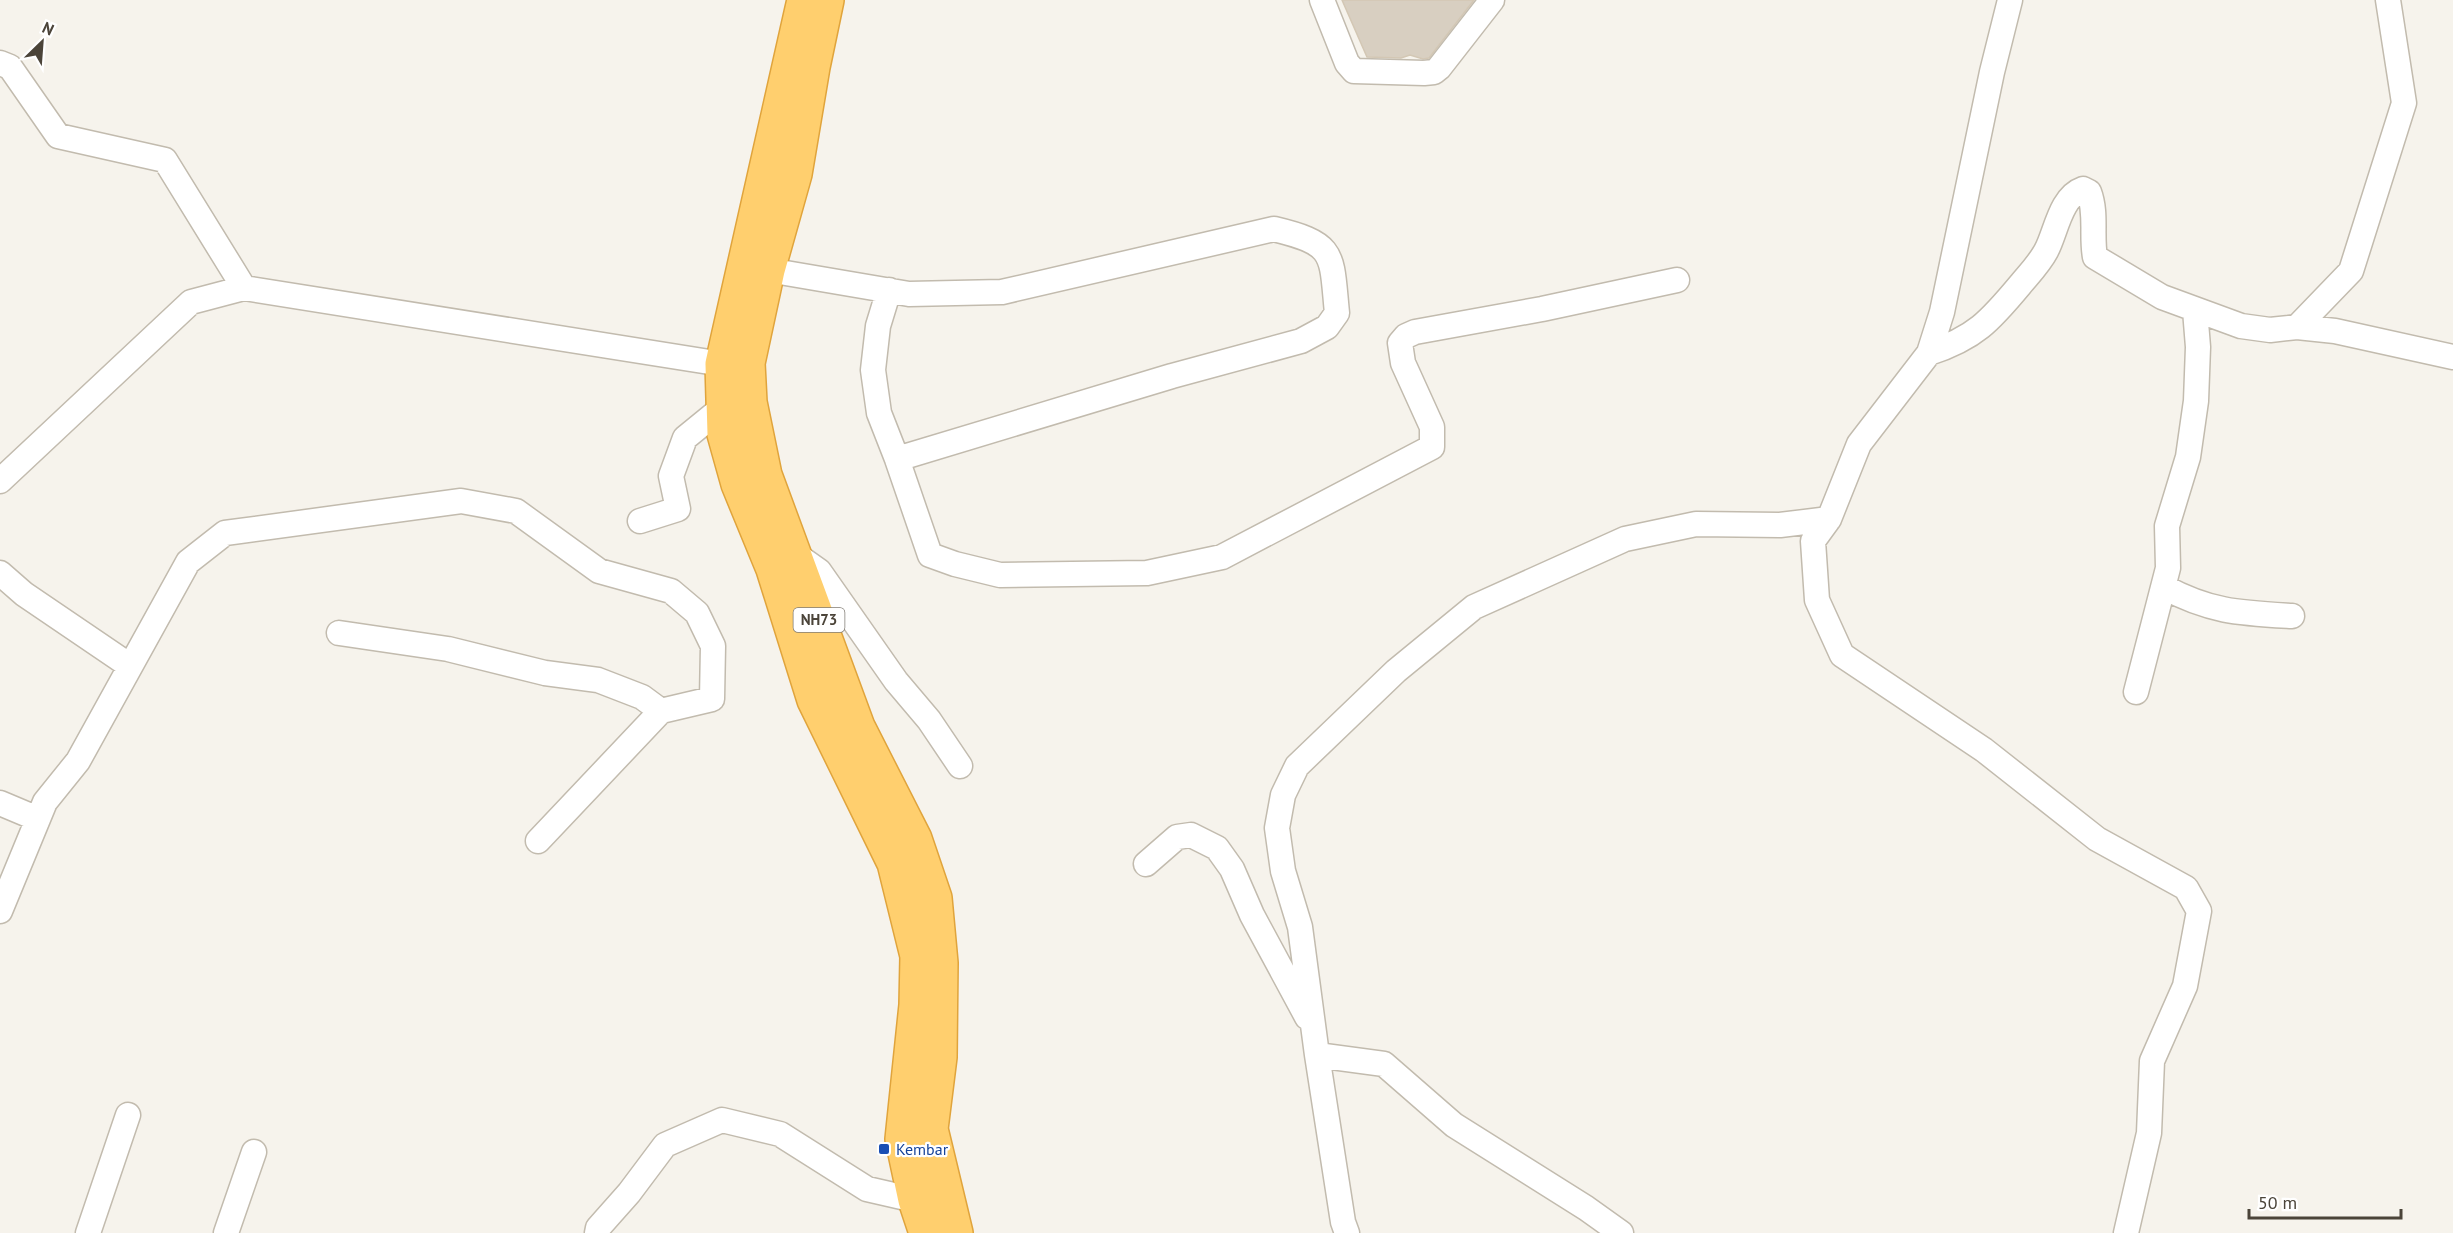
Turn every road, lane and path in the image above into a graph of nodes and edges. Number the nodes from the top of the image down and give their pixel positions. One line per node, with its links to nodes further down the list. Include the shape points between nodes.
1 (804, 0): 16 (highway, NH73)
2 (827, 0): 8 (highway, NH73, via 795,174)
3 (1322, 0): 4 (street, via 1347,63 1354,71 1424,73 1439,68)
4 (1492, 0)
5 (2010, 0): 14 (street, via 1942,312)
6 (2388, 0): 13 (street, via 2404,103 2351,271)
7 (0, 63): 10 (street, via 10,67 58,136 165,160)
8 (768, 270): 11 (street); 16 (highway, NH73)
9 (1677, 280): 18 (street, via 1406,336 1400,344 1403,363 1432,427 1432,447 1222,556 1147,573 1000,574 955,564 930,555)
10 (244, 288): 16 (street); 19 (street, via 191,302)
11 (889, 290): 18 (street, via 878,326 873,370 879,413); 18 (street, via 909,294 1002,292 1274,229 1302,236 1328,253 1337,313 1327,327 1301,341)
12 (2195, 310): 13 (street, via 2241,326 2270,330); 14 (street, via 2162,297 2096,257 2091,198 2083,189 2065,207 2038,264 1999,310 1968,338); 24 (street, via 2196,401 2188,457 2167,526 2168,568)
13 (2297, 327): 15 (street, via 2334,331)
14 (1929, 353): 20 (street, via 1859,444)
15 (2453, 357)
16 (735, 364): 17 (highway, NH73); 22 (highway, NH73, via 750,402 765,475)
17 (723, 406): 21 (street, via 685,438 671,476 678,508); 40 (highway, NH73, via 724,434 738,483 773,569 814,700 894,863 917,956 916,1005 902,1138)
18 (897, 459)
19 (0, 481)
20 (1829, 519): 36 (street, via 1780,525 1696,524 1624,539 1474,607 1396,671 1297,766 1283,795 1277,828 1283,871 1299,927); 48 (street, via 1813,541 1817,600 1842,655 1984,750 2097,839 2186,888 2199,911 2185,986 2152,1061 2150,1133)
21 (640, 521)
22 (795, 554): 30 (street, via 819,571); 45 (highway, NH73, via 858,727 915,839 935,898 941,963 940,1057 931,1129)
23 (0, 573): 27 (street, via 24,594)
24 (2164, 587): 25 (street, via 2217,610); 28 (street)
25 (2292, 616)
26 (339, 633): 29 (street, via 448,649 545,673 598,680 642,697)
27 (130, 666): 29 (street, via 188,562 225,533 461,501 516,511 598,571 671,591 697,613 713,646 712,699); 32 (street, via 78,761 45,802)
28 (2136, 692)
29 (661, 711): 33 (street)
30 (960, 766)
31 (0, 803): 32 (street)
32 (38, 819): 35 (street)
33 (538, 841)
34 (1146, 864): 36 (street, via 1177,837 1191,835 1217,848 1232,869 1252,915)
35 (0, 911)
36 (1314, 1030): 37 (street)
37 (1317, 1055): 46 (street); 47 (street, via 1384,1064 1454,1125)
38 (128, 1115): 41 (street)
39 (254, 1152): 42 (street)
40 (915, 1200): 43 (street, via 867,1189 780,1134 722,1120 665,1145); 44 (highway, NH73)
41 (88, 1233)
42 (226, 1233)
43 (597, 1233)
44 (926, 1233)
45 (956, 1233)
46 (1347, 1233)
47 (1620, 1233)
48 (2126, 1233)

